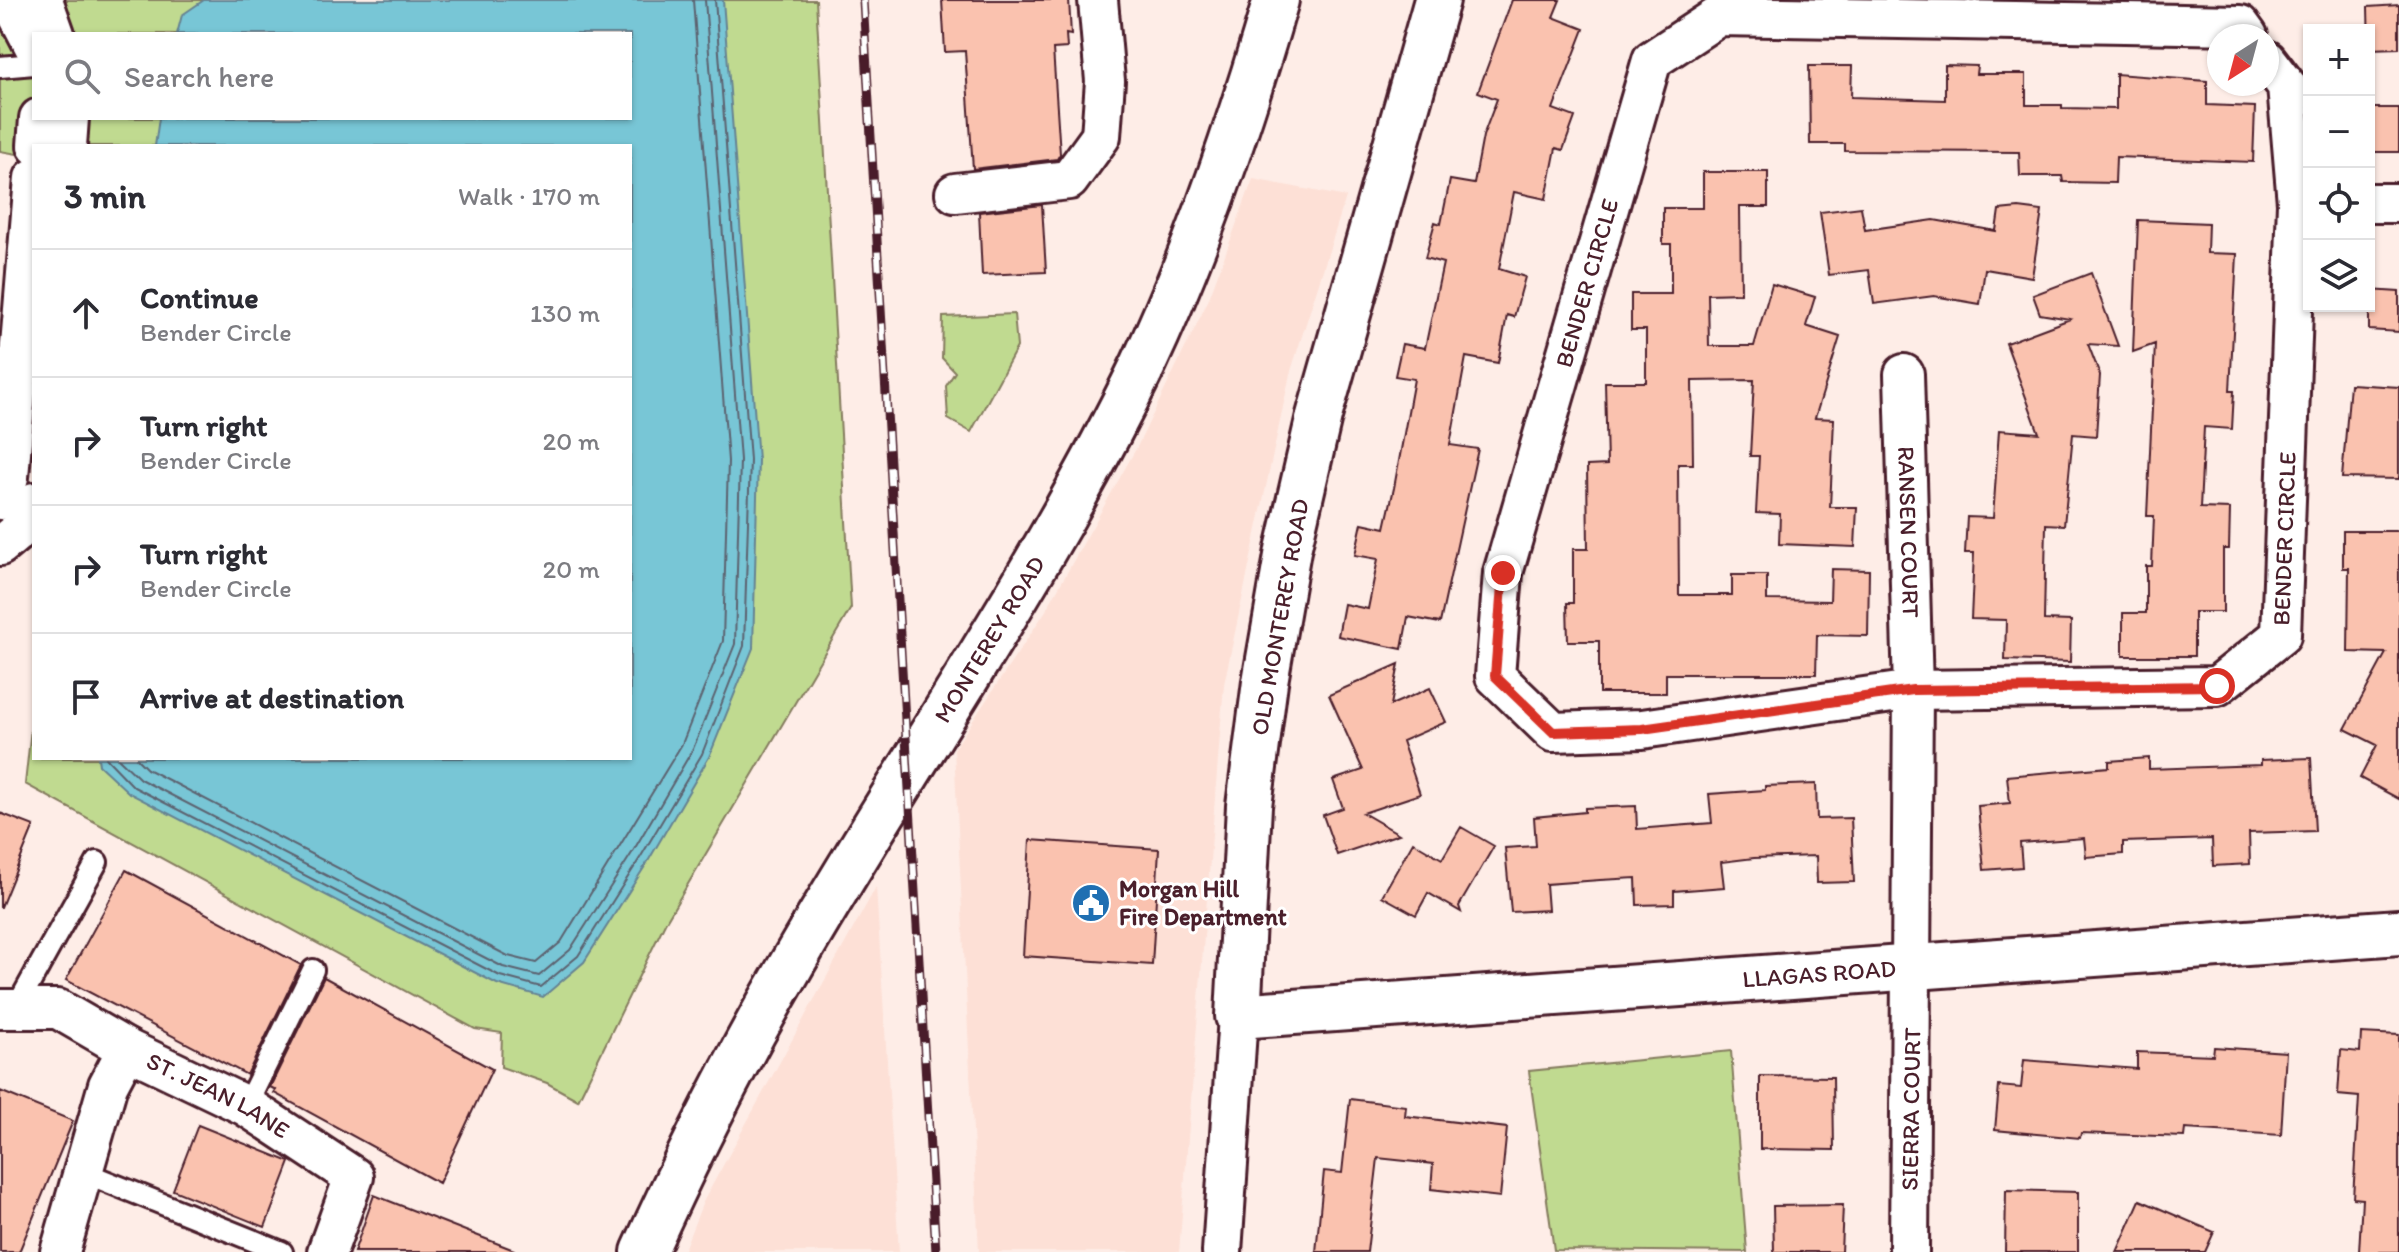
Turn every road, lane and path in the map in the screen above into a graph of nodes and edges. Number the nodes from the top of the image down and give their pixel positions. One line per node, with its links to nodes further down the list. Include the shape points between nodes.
1 (10, 0): 8 (street)
2 (43, 0): 7 (street)
3 (1098, 0): 16 (street, via 1105,81 1101,136 1069,180)
4 (1276, 0): 38 (street, MONTEREY ROAD, via 1218,181 1143,363 1052,536 788,969 687,1158)
5 (1437, 0): 31 (street, OLD MONTEREY ROAD, via 1327,385 1288,550 1249,806)
6 (2207, 24): 25 (street, BENDER CIRCLE, via 1719,16 1652,60 1503,573 1495,676 1553,732 1642,729)
7 (54, 32)
8 (32, 42)
9 (32, 64): 10 (lane)
10 (0, 67)
11 (2279, 76): 18 (street, BENDER CIRCLE, via 2287,86)
12 (39, 120): 14 (street)
13 (69, 120): 15 (street)
14 (37, 144)
15 (67, 144)
16 (955, 193)
17 (32, 202): 22 (street, via 9,477)
18 (2303, 203): 25 (street, BENDER CIRCLE, via 2281,635 2217,686)
19 (2375, 203): 20 (street)
20 (2399, 203)
21 (1904, 374): 25 (street, RANSEN COURT)
22 (0, 500)
23 (32, 506): 24 (street, via 18,531)
24 (0, 546)
25 (1913, 690): 28 (street)
26 (97, 862): 30 (lane)
27 (2399, 932): 28 (street, LLAGAS ROAD)
28 (1913, 966): 31 (street, LLAGAS ROAD); 40 (street, SIERRA COURT)
29 (313, 970): 33 (lane)
30 (8, 1009): 32 (street, ST. JEAN LANE, via 58,1009)
31 (1238, 1016): 39 (street, OLD MONTEREY ROAD)
32 (127, 1049): 33 (street, ST. JEAN LANE); 34 (street, via 108,1085)
33 (246, 1106): 37 (street, ST. JEAN LANE, via 354,1177)
34 (83, 1172): 35 (street); 36 (lane)
35 (60, 1252)
36 (282, 1252)
37 (327, 1252)
38 (644, 1252)
39 (1222, 1252)
40 (1909, 1252)

